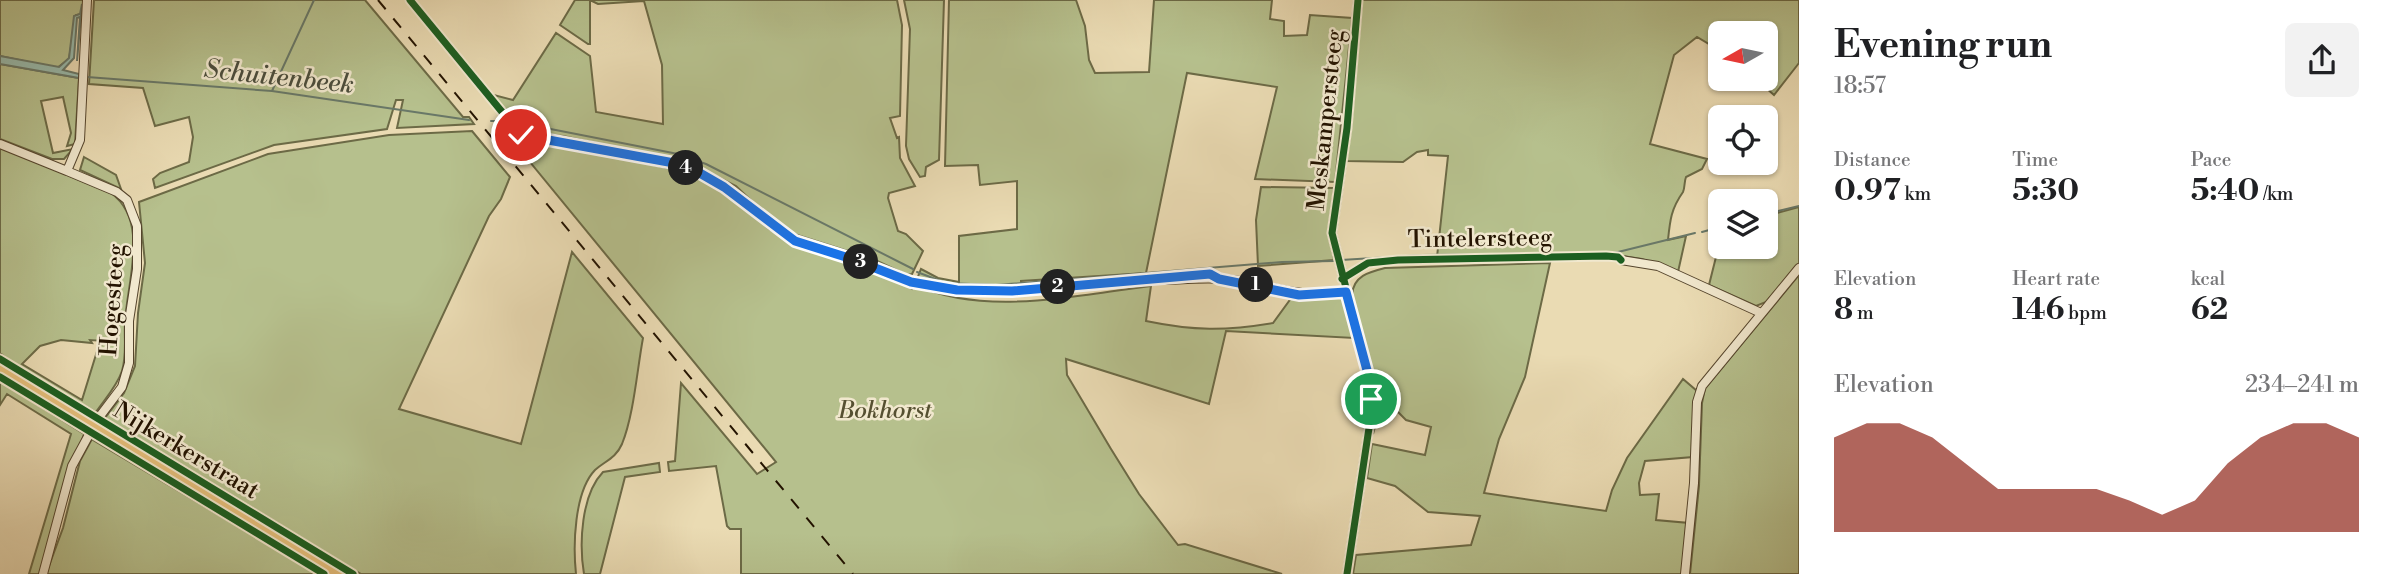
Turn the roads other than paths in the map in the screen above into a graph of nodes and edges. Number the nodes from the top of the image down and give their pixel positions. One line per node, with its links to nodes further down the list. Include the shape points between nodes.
1 (87, 0): 5 (street, via 80,140)
2 (1358, 0): 10 (street, Meskampersteeg, via 1332,233)
3 (510, 129): 9 (street, via 515,134 674,163 698,172 795,241)
4 (0, 144): 5 (street, Hogesteeg)
5 (66, 170): 13 (street, Hogesteeg, via 117,192 127,200 137,226 129,363 122,387)
6 (1621, 260): 11 (street, via 1657,266)
7 (1799, 268): 11 (street)
8 (1168, 280): 10 (street, via 1219,279 1299,295)
9 (911, 282)
10 (1346, 292): 16 (street, Meskampersteeg, via 1371,399)
11 (1761, 313): 17 (street, via 1702,386)
12 (0, 369): 13 (main road, Nijkerkerstraat)
13 (94, 425): 14 (street, Hogesteeg, via 72,466); 15 (main road, Nijkerkerstraat)
14 (43, 574)
15 (337, 574)
16 (1347, 574)
17 (1685, 574)

